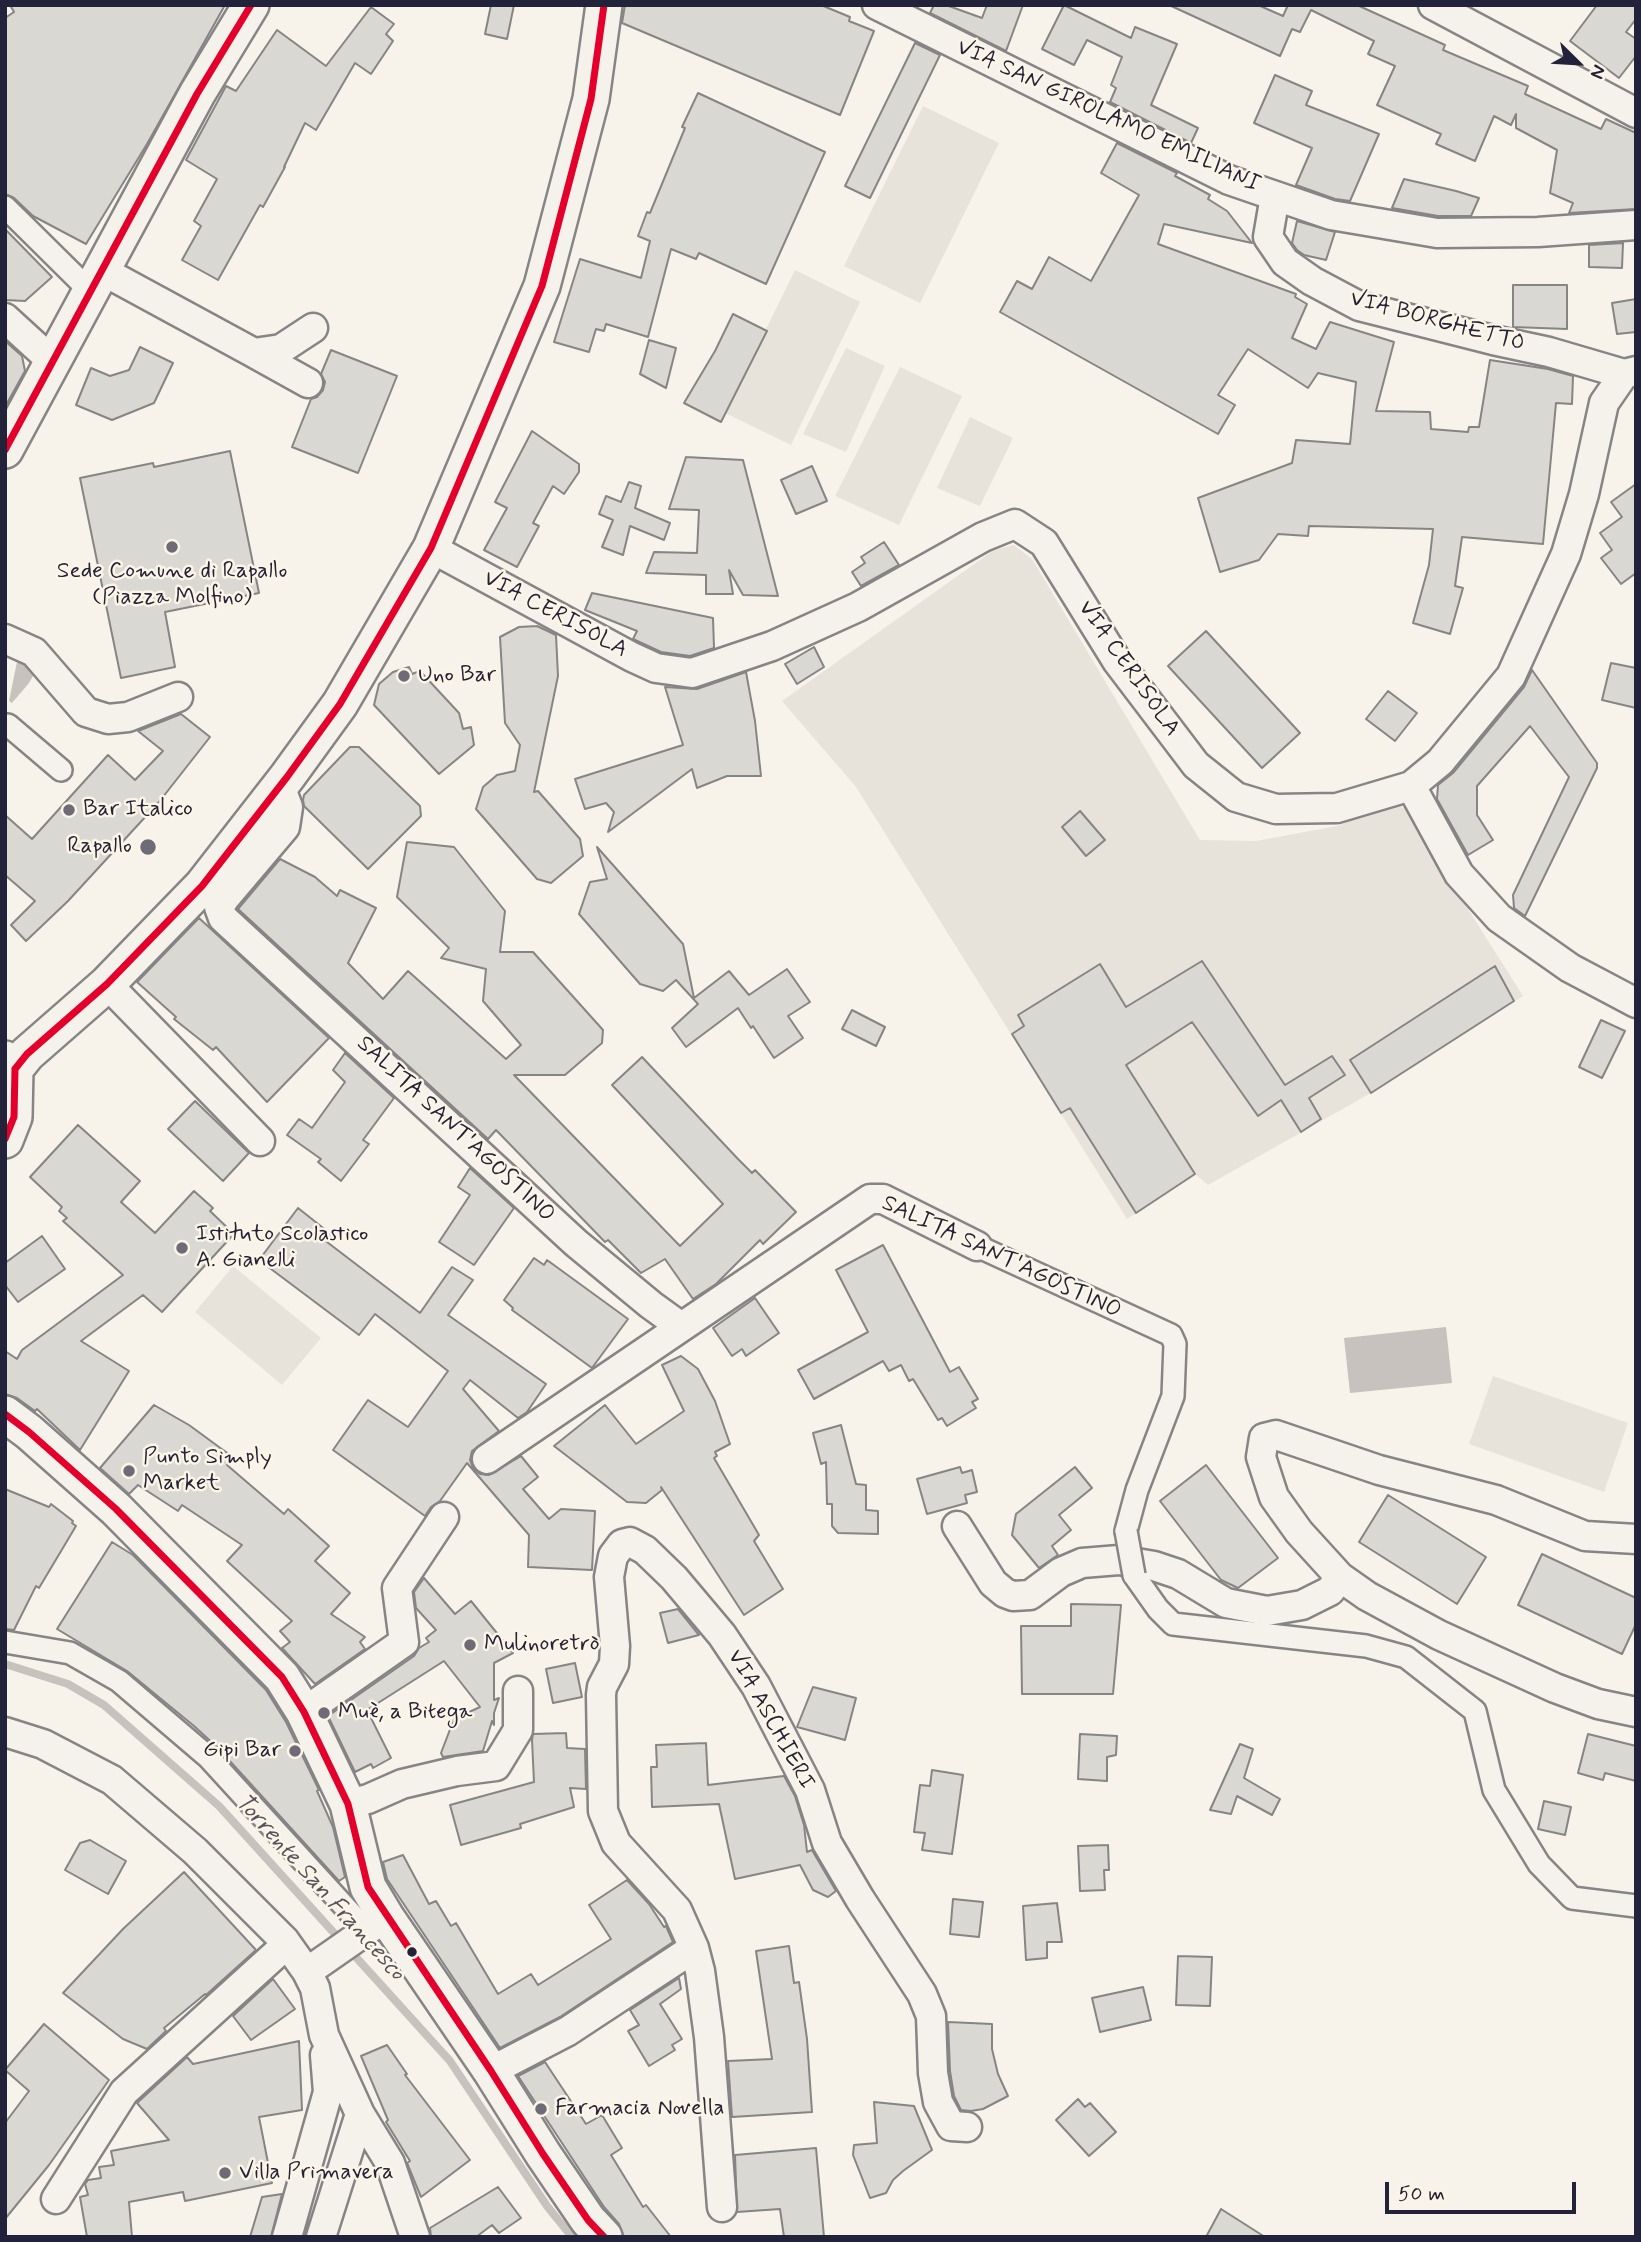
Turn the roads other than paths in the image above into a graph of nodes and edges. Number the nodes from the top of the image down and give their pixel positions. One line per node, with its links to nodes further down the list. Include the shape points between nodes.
1 (251, 5): 9 (street, via 197,94)
2 (604, 5): 17 (street, via 591,99 542,286)
3 (877, 5): 6 (street, VIA SAN GIROLAMO EMILIANI, via 1229,180)
4 (1433, 5): 5 (street)
5 (1636, 113)
6 (1275, 196): 8 (street, VIA SAN GIROLAMO EMILIANI, via 1331,215 1437,233); 14 (street, VIA BORGHETTO, via 1268,237 1285,262 1359,306)
7 (5, 207): 9 (street)
8 (1636, 225)
9 (97, 281): 12 (street); 13 (street)
10 (5, 318): 13 (street)
11 (313, 328): 12 (street, via 281,349)
12 (254, 353): 15 (street)
13 (52, 361): 16 (street)
14 (1630, 373): 23 (street, VIA CERISOLA, via 1604,403 1566,554 1511,676 1440,762)
15 (308, 383)
16 (5, 450)
17 (431, 548): 22 (street, via 340,704); 23 (street, VIA CERISOLA, via 632,657 656,668 692,673 727,663 858,607 1015,524 1044,543 1117,661 1196,765 1236,797 1276,808 1337,808)
18 (5, 639): 19 (street, via 34,652 86,712 108,719 128,717)
19 (178, 697)
20 (8, 725): 21 (street)
21 (61, 770)
22 (280, 786): 24 (street, via 194,895); 30 (street, SALITA SANT'AGOSTINO, via 288,807 285,827 225,898 219,907 223,918 576,1243)
23 (1412, 786): 25 (street, via 1459,874 1499,918 1570,968)
24 (107, 984): 26 (street); 28 (street)
25 (1636, 1003)
26 (10, 1064): 27 (street, via 14,1117)
27 (5, 1140)
28 (260, 1141)
29 (977, 1246): 30 (street, SALITA SANT'AGOSTINO, via 883,1199 870,1199); 43 (street, SALITA SANT'AGOSTINO, bridge, via 1171,1335 1175,1344 1173,1396 1126,1531 1134,1575 1158,1609 1173,1624 1366,1646 1406,1657 1475,1711 1494,1790 1539,1864 1572,1898)
30 (680, 1326): 32 (street)
31 (5, 1414): 39 (street, via 116,1509 282,1677)
32 (487, 1459)
33 (444, 1517): 39 (street, via 397,1588 404,1642)
34 (957, 1526): 36 (street, via 993,1583 1013,1596 1030,1595 1082,1563 1119,1560 1178,1574 1226,1603 1267,1611 1302,1605 1330,1591)
35 (1636, 1539): 36 (street, via 1585,1536 1496,1500 1379,1470 1276,1436 1265,1438 1261,1457 1274,1497)
36 (1340, 1577): 40 (street, via 1367,1597 1460,1645 1555,1688)
37 (5, 1642): 44 (street, via 70,1654 119,1681 208,1757)
38 (518, 1691): 42 (street, via 518,1730 496,1766 402,1784)
39 (304, 1712): 42 (street)
40 (1636, 1712)
41 (5, 1732): 45 (street, via 43,1744 112,1780 195,1851)
42 (348, 1804): 44 (street)
43 (1636, 1906)
44 (376, 1923): 47 (street); 49 (street)
45 (288, 1944): 47 (street); 52 (street, via 124,2092)
46 (694, 1948): 49 (street, via 568,2031); 51 (street, VIA ASCHIERI, via 677,1910 616,1843 603,1811 601,1696 614,1664 615,1646 610,1577 613,1556 622,1544 630,1542 674,1578 722,1635 756,1686 810,1790 827,1843 922,1994 930,2016 938,2102 951,2126); 53 (street, VIA ASCHIERI, via 709,2037)
47 (312, 1969): 48 (street)
48 (324, 2035): 50 (street); 54 (street, via 328,2092)
49 (491, 2071): 57 (street, via 543,2154)
50 (360, 2114): 55 (street); 56 (street, via 390,2163)
51 (967, 2127)
52 (56, 2199)
53 (722, 2207)
54 (287, 2237)
55 (321, 2237)
56 (415, 2237)
57 (604, 2237)

